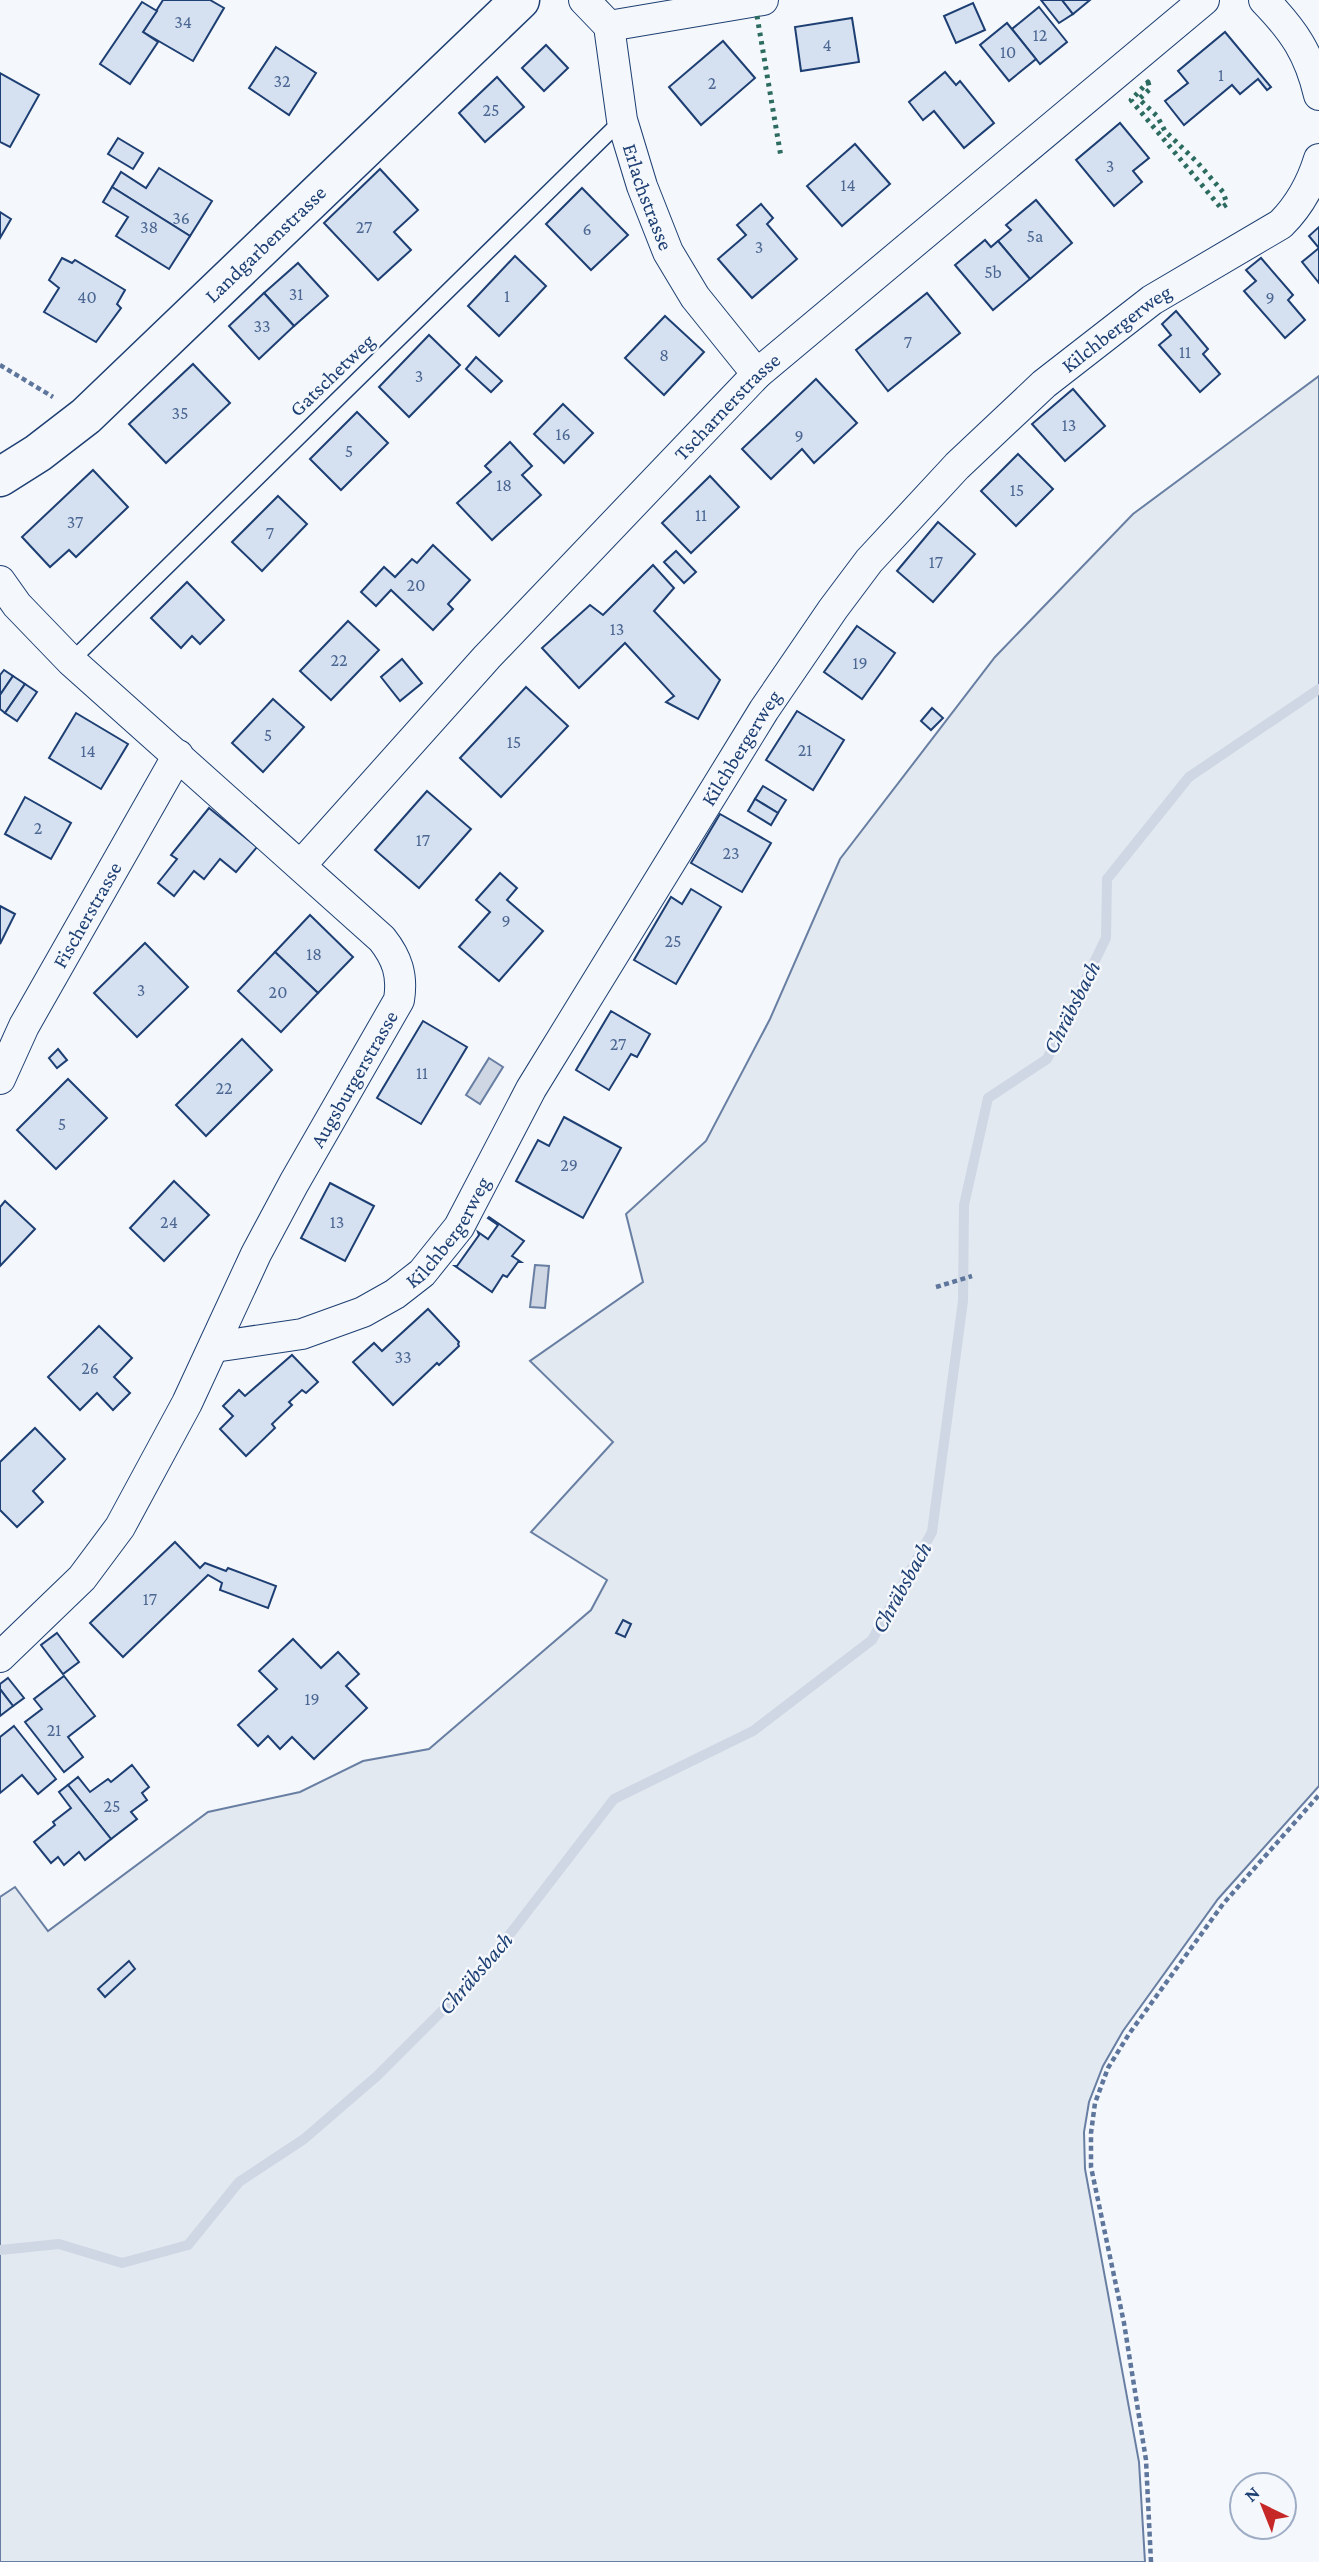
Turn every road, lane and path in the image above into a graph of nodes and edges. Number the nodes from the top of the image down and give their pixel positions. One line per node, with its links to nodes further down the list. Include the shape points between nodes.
1 (520, 0): 12 (street, Landgarbenstrasse)
2 (584, 0): 6 (street)
3 (764, 0): 6 (street)
4 (1204, 0): 11 (street, Tscharnerstrasse)
5 (1264, 0): 7 (street, via 1304,48)
6 (609, 26): 8 (street, Erlachstrasse)
7 (1319, 95)
8 (622, 120): 11 (street, Erlachstrasse, via 668,252 695,297); 15 (lane, Gatschetweg)
9 (1319, 159): 21 (street, Kilchbergerweg, via 1307,191 1281,224 1152,300 1044,384 957,466 869,561 764,710 531,1089 459,1227 422,1273 363,1312 302,1334)
10 (0, 365): 12 (path)
11 (757, 374): 17 (street, Tscharnerstrasse, via 487,657)
12 (86, 416): 13 (street, Landgarbenstrasse)
13 (0, 477)
14 (0, 580): 15 (street, Augsburgerstrasse, via 17,605)
15 (71, 661): 16 (street, Augsburgerstrasse)
16 (177, 755): 17 (street, Augsburgerstrasse); 18 (street, Fischerstrasse, via 24,1026)
17 (301, 865): 21 (street, Augsburgerstrasse, via 393,953 402,983 399,1000 262,1242)
18 (0, 1079)
19 (972, 1276): 20 (path)
20 (936, 1287)
21 (214, 1347): 22 (street, Augsburgerstrasse, via 120,1527 82,1577)
22 (0, 1657)
23 (1319, 1795): 24 (path, via 1223,1904 1129,2034 1108,2068 1095,2103 1091,2167 1124,2323 1146,2460)
24 (1151, 2562)

